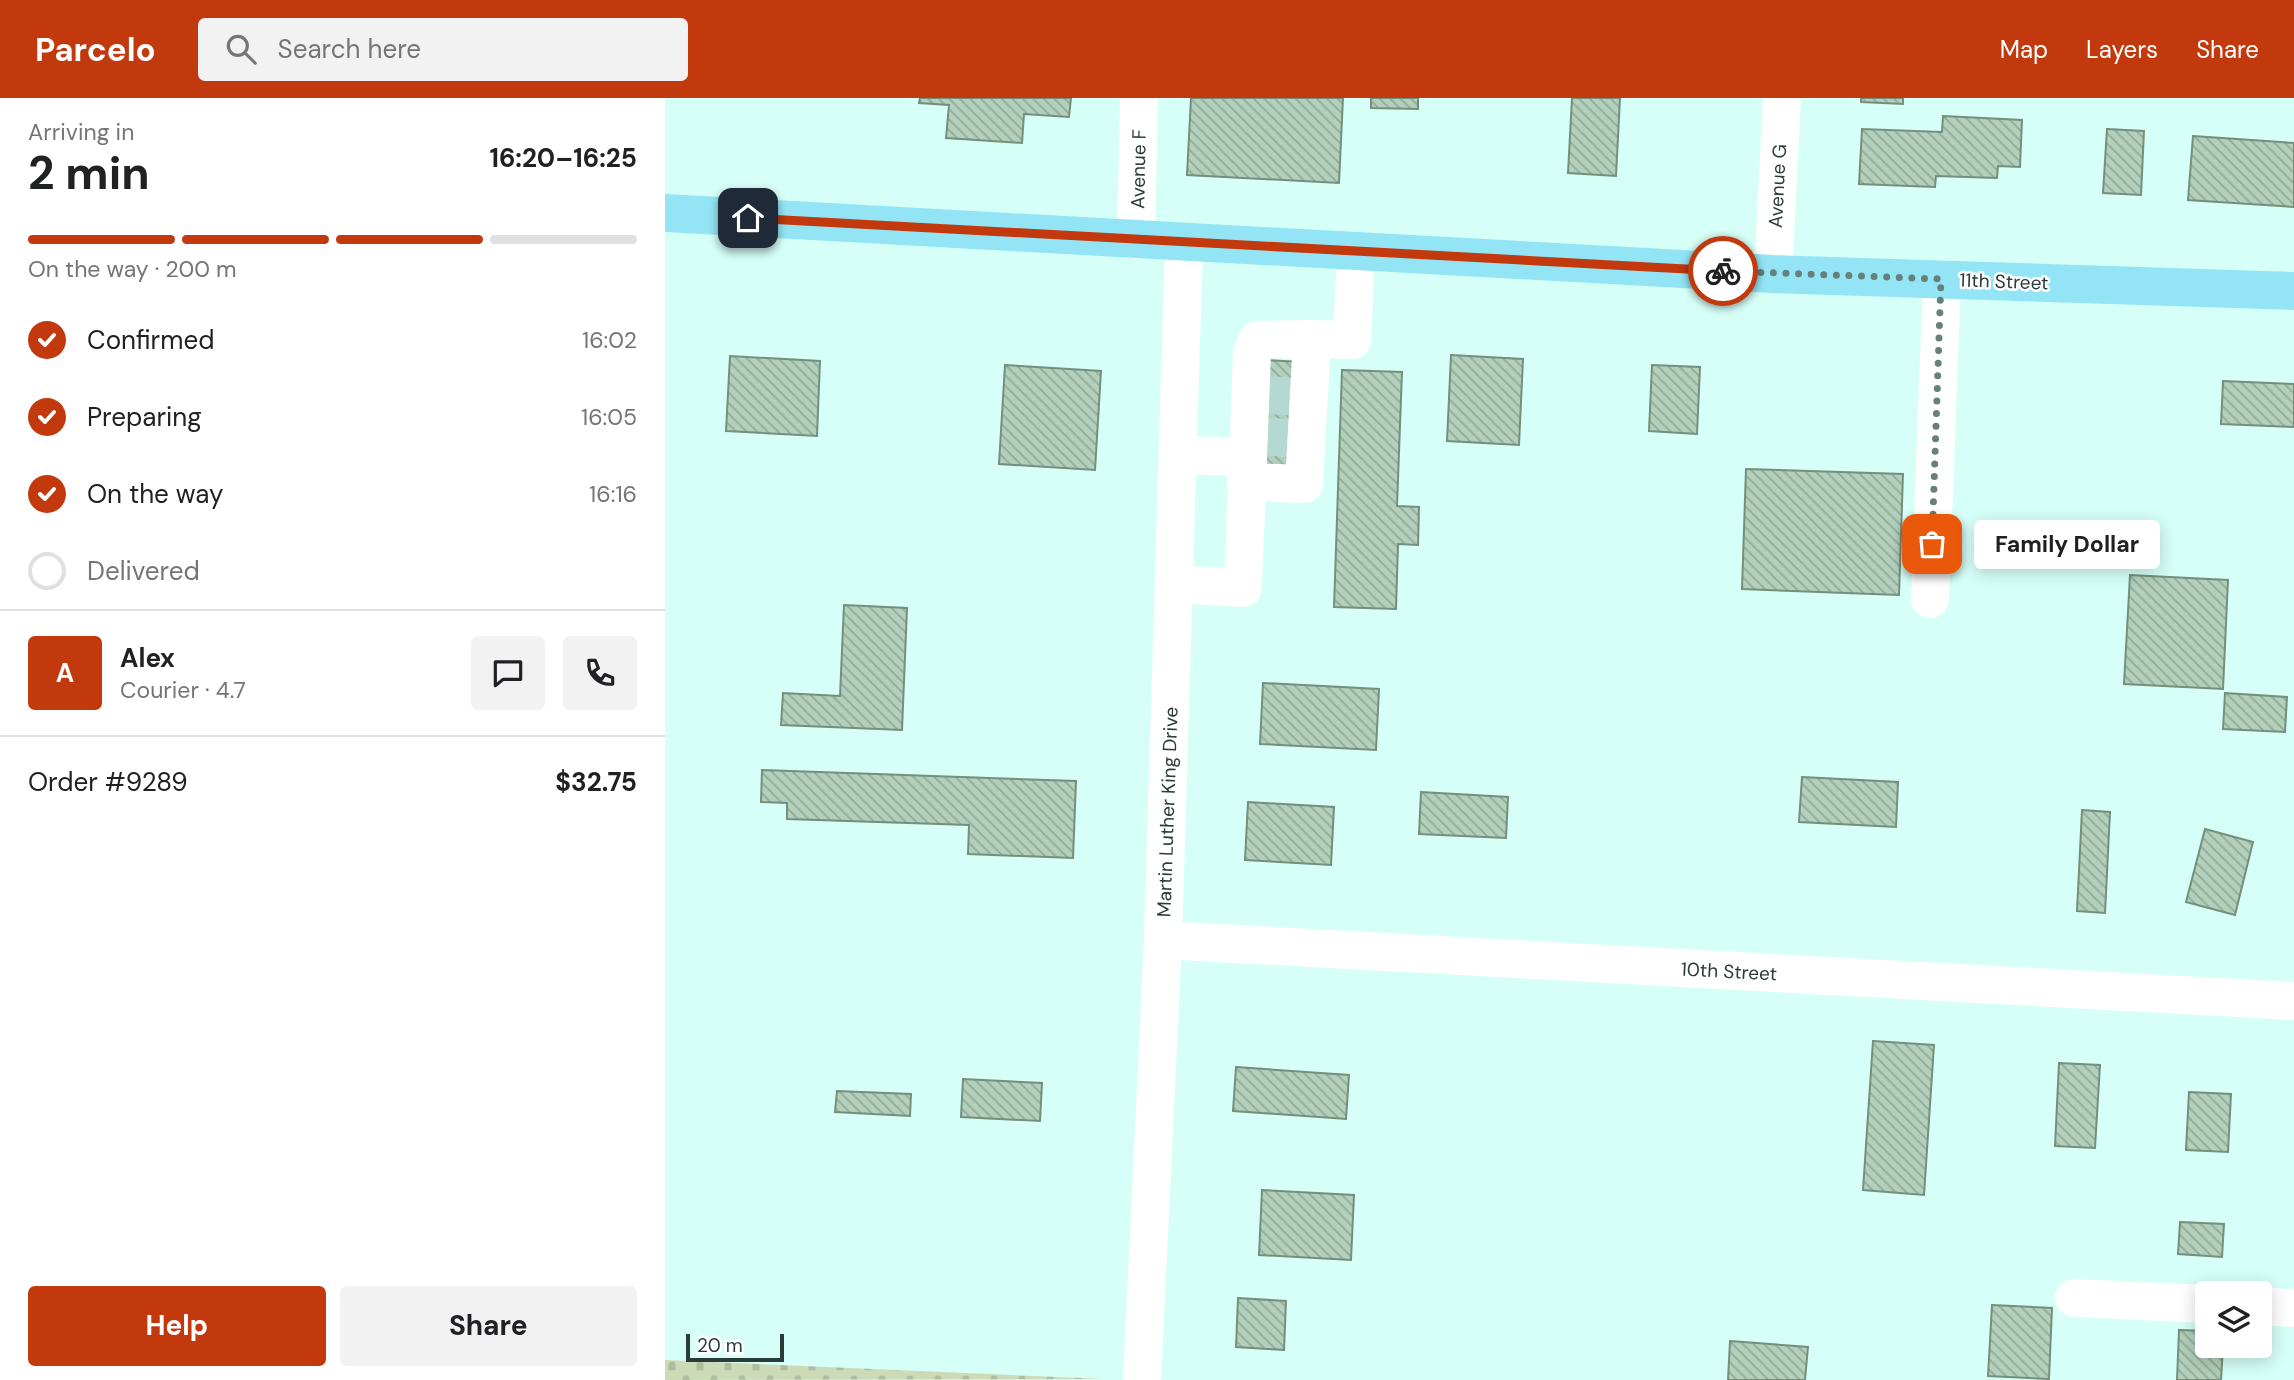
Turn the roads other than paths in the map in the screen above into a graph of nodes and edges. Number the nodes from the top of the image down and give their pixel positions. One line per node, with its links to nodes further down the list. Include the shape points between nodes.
1 (1139, 98): 4 (street, Avenue F)
2 (1782, 98): 7 (street, Avenue G)
3 (665, 213): 4 (main road, 11th Street)
4 (1136, 240): 5 (main road, 11th Street)
5 (1184, 243): 6 (main road, 11th Street); 13 (street, Martin Luther King Drive)
6 (1356, 252): 7 (main road, 11th Street); 10 (street, via 1352,340)
7 (1773, 274): 8 (main road, 11th Street)
8 (1941, 279): 9 (main road, 11th Street); 15 (street)
9 (2294, 291)
10 (1312, 339): 11 (street); 11 (street, via 1257,340 1252,353)
11 (1280, 396): 12 (street); 12 (street)
12 (1268, 448): 13 (street); 14 (street, via 1243,588)
13 (1179, 455): 14 (street, Martin Luther King Drive)
14 (1174, 583): 16 (street, Martin Luther King Drive)
15 (1930, 599)
16 (1163, 940): 17 (street, 10th Street); 22 (street, Martin Luther King Drive)
17 (2294, 1001)
18 (2074, 1298): 19 (street)
19 (2195, 1303)
20 (2272, 1307): 21 (street)
21 (2294, 1308)
22 (1142, 1380)

